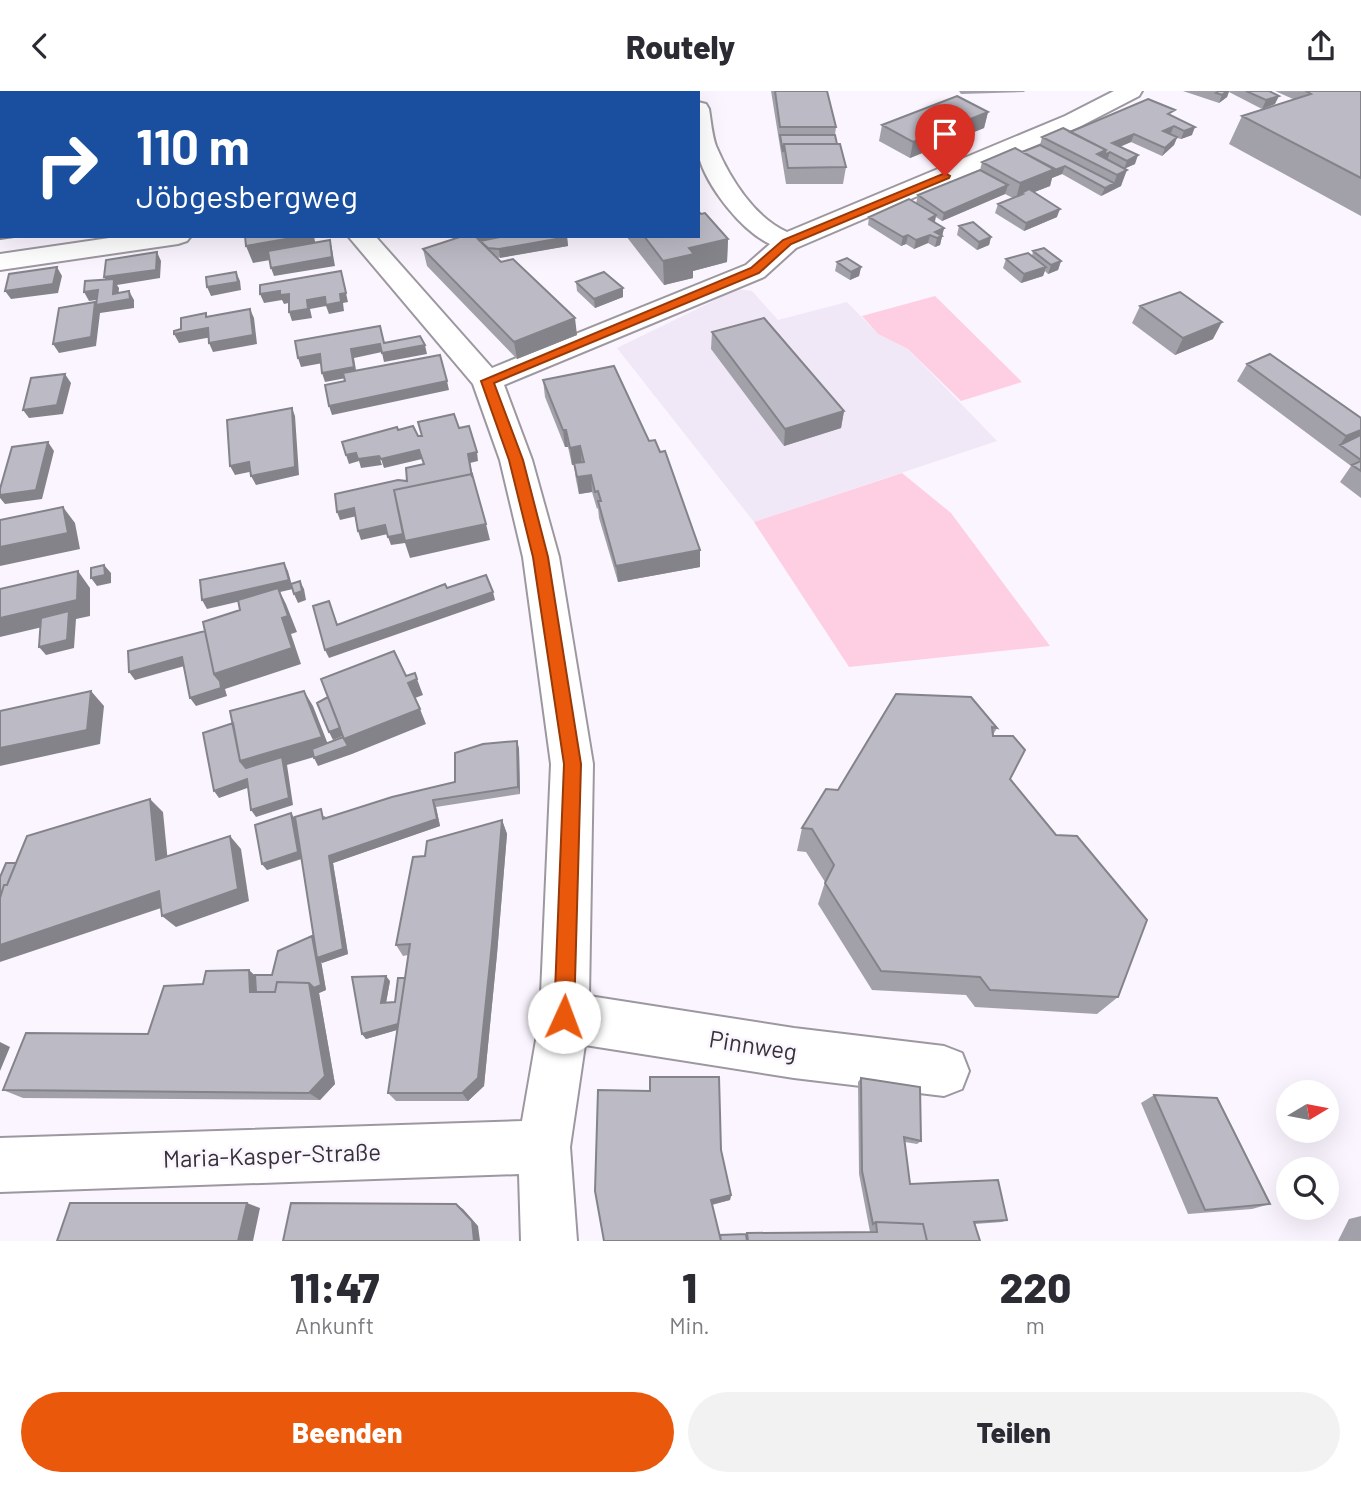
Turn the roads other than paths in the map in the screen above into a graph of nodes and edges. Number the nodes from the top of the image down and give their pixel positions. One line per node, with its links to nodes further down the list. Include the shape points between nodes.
1 (1131, 91): 5 (street, via 1062,126)
2 (700, 121): 5 (street, via 704,145 730,193 763,231)
3 (164, 238): 6 (street)
4 (363, 238): 7 (street)
5 (787, 242): 7 (street, via 755,271)
6 (0, 262)
7 (487, 381): 8 (street, via 516,460 541,557 572,764)
8 (564, 1017): 9 (street, Pinnweg); 10 (street)
9 (944, 1071)
10 (544, 1147): 11 (street, Maria-Kasper-Straße); 12 (street)
11 (0, 1165)
12 (549, 1241)

